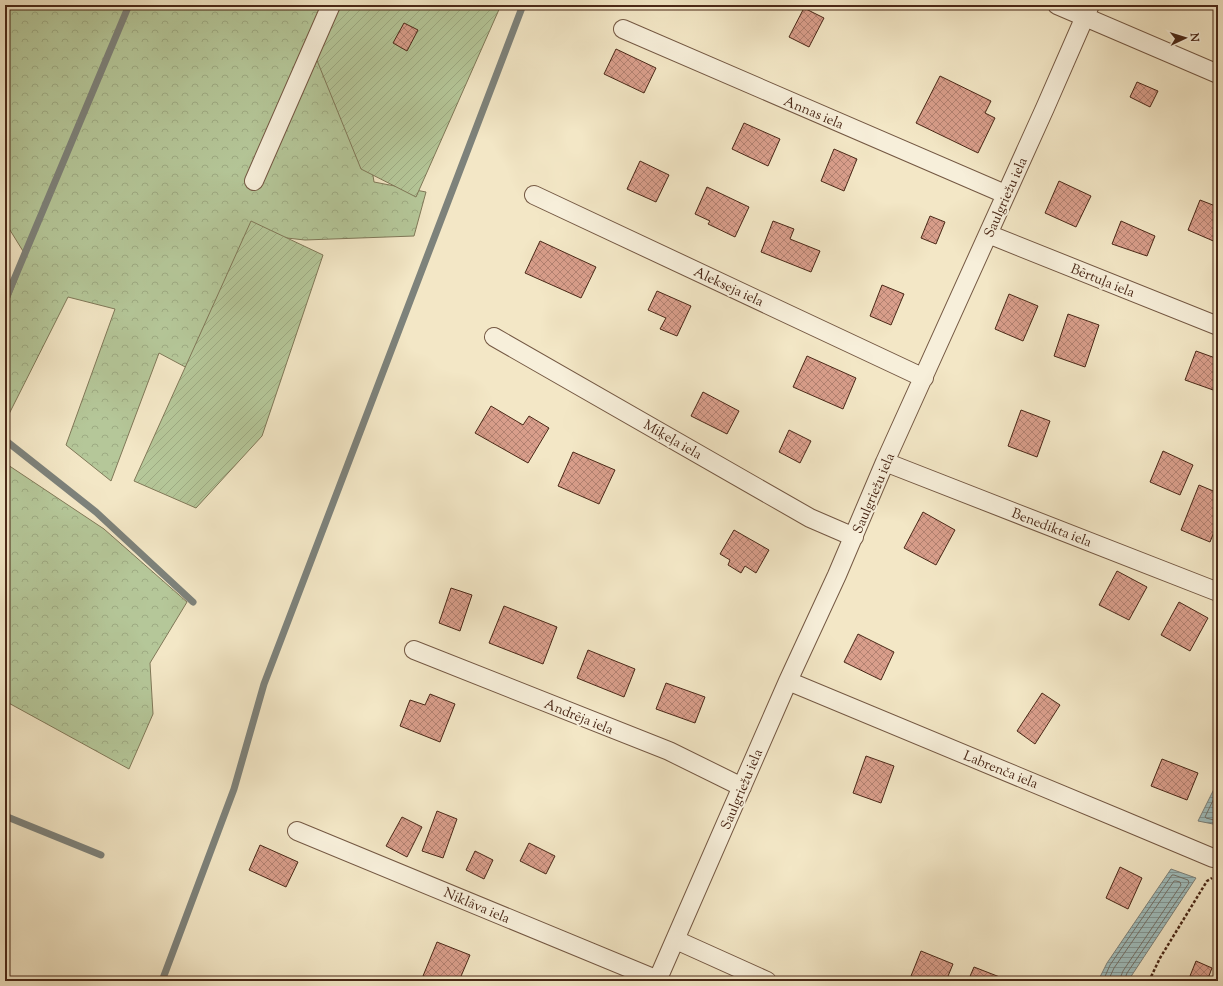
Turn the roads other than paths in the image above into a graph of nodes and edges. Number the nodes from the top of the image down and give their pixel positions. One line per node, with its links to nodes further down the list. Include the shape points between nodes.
1 (331, 5): 6 (street)
2 (1056, 5): 3 (street)
3 (1088, 11): 5 (street); 7 (street, Saulgriežu iela)
4 (623, 29): 7 (street, Annas iela)
5 (1218, 74)
6 (254, 181)
7 (1006, 194): 9 (street, Saulgriežu iela)
8 (534, 195): 12 (street, Alekseja iela)
9 (988, 234): 10 (street, Bērtuļa iela); 12 (street, Saulgriežu iela)
10 (1218, 326)
11 (494, 337): 14 (street, Miķeļa iela, via 810,518)
12 (924, 378): 13 (street, Saulgriežu iela)
13 (885, 462): 14 (street, Saulgriežu iela); 15 (street, Benedikta iela)
14 (854, 537): 17 (street, Saulgriežu iela)
15 (1218, 592)
16 (414, 650): 18 (street, Andrēja iela, via 669,751)
17 (788, 681): 18 (street, Saulgriežu iela); 20 (street, Labrenča iela, via 1120,819)
18 (742, 787): 21 (street, Saulgriežu iela)
19 (297, 831): 22 (street, Niklāva iela)
20 (1215, 864)
21 (676, 940): 22 (street, Saulgriežu iela); 23 (street)
22 (657, 981)
23 (767, 981)

